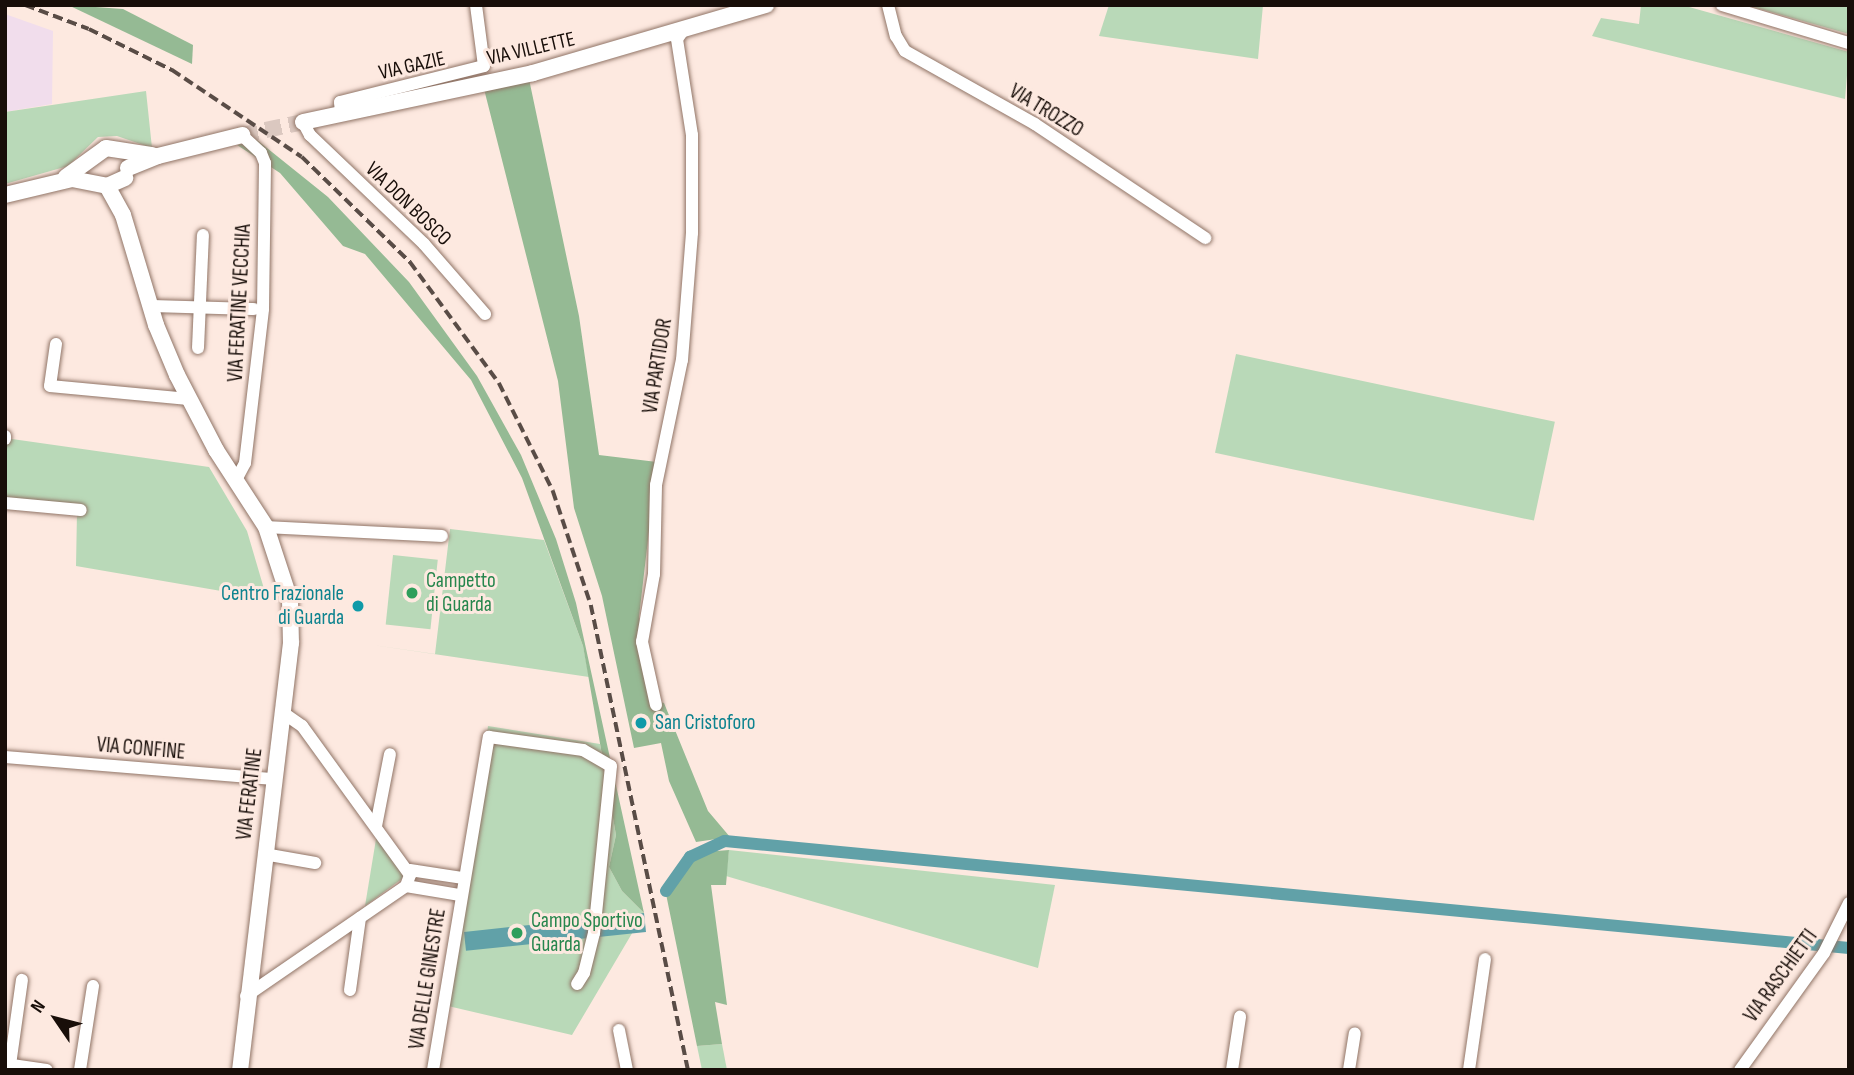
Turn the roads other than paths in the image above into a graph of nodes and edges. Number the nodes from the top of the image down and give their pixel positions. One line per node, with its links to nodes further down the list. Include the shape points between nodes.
1 (476, 5): 7 (street, VIA GAZIE, via 484,66 340,102)
2 (766, 5): 5 (street, VIA VILLETTE)
3 (888, 5): 19 (street, VIA TROZZO, via 895,36 905,51 1035,124)
4 (1722, 5): 6 (street)
5 (682, 32): 7 (street, VIA VILLETTE, via 533,73); 32 (street, VIA PARTIDOR, via 677,39 692,135 692,233 682,360 656,485 654,574 642,642)
6 (1849, 43)
7 (341, 113): 8 (street, VIA VILLETTE)
8 (303, 122): 23 (street, VIA DON BOSCO, via 310,135 424,243)
9 (242, 135): 11 (street); 27 (street, VIA FERATINE VECCHIA, via 265,163 263,309 244,463)
10 (119, 150): 11 (street); 12 (street, via 106,148); 13 (street)
11 (158, 156): 13 (street)
12 (93, 157): 14 (street); 15 (street, via 91,172)
13 (127, 173): 15 (street); 17 (street, VIA FERATINE)
14 (60, 180): 15 (street); 16 (street)
15 (103, 184): 17 (street, VIA FERATINE)
16 (5, 195)
17 (123, 215): 20 (street, VIA FERATINE)
18 (203, 235): 21 (street)
19 (1205, 238)
20 (150, 306): 21 (street); 26 (street, VIA FERATINE)
21 (200, 307): 22 (street); 25 (street)
22 (254, 309)
23 (485, 314)
24 (56, 344): 26 (street, via 50,386)
25 (198, 348)
26 (188, 399): 27 (street, VIA FERATINE)
27 (236, 480): 30 (street, VIA FERATINE)
28 (5, 503): 29 (street)
29 (81, 510)
30 (266, 527): 31 (street); 33 (street, VIA FERATINE, via 281,561 291,612)
31 (442, 536)
32 (656, 705)
33 (282, 712): 36 (street, VIA FERATINE); 37 (street, via 302,726)
34 (390, 754): 37 (street)
35 (5, 757): 36 (street, VIA CONFINE)
36 (274, 779): 38 (street, VIA FERATINE)
37 (376, 825): 40 (street)
38 (264, 853): 39 (street); 51 (street, VIA FERATINE)
39 (315, 863)
40 (410, 870): 41 (street); 42 (street, VIA DELLE GINESTRE)
41 (463, 878): 43 (street, VIA DELLE GINESTRE); 48 (street, VIA DELLE GINESTRE, via 489,737 583,750 607,760 610,785 594,933)
42 (406, 886): 43 (street, VIA DELLE GINESTRE); 45 (street, VIA DELLE GINESTRE)
43 (460, 895): 59 (street, VIA DELLE GINESTRE)
44 (1849, 903): 64 (street, VIA RASCHIETTI, via 1824,954)
45 (360, 918): 50 (street); 51 (street, VIA DELLE GINESTRE)
46 (1485, 959): 63 (street)
47 (22, 980): 55 (street)
48 (577, 984)
49 (93, 986): 57 (street)
50 (350, 990)
51 (246, 996): 58 (street, VIA FERATINE)
52 (1240, 1017): 61 (street)
53 (619, 1030): 60 (street)
54 (1355, 1033): 62 (street)
55 (8, 1065): 56 (street)
56 (47, 1070)
57 (80, 1070)
58 (240, 1070)
59 (433, 1070)
60 (627, 1070)
61 (1232, 1070)
62 (1349, 1070)
63 (1469, 1070)
64 (1740, 1070)

